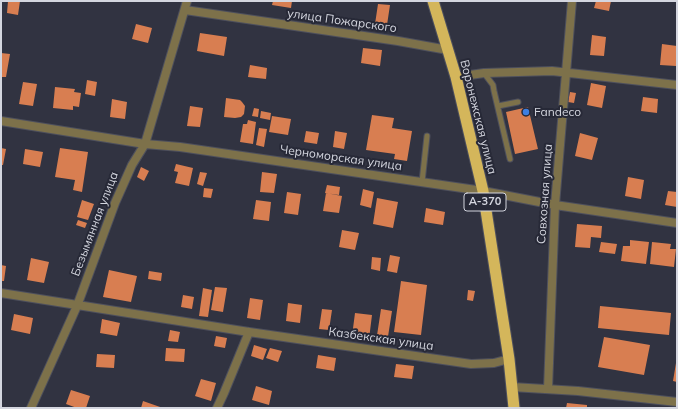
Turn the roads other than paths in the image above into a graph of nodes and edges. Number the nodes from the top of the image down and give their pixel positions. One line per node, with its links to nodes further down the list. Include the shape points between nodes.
1 (187, 1): 4 (street, Безымянная улица)
2 (432, 1): 5 (highway, Воронежская улица / А-370)
3 (572, 1): 6 (street, Совхозная улица)
4 (185, 10): 5 (street, улица Пожарского); 14 (street, Безымянная улица)
5 (448, 50): 8 (highway, Воронежская улица / А-370)
6 (566, 72): 7 (street); 9 (street); 18 (street, Совхозная улица)
7 (484, 73): 8 (street); 11 (lane, via 493,85)
8 (456, 77): 17 (highway, Воронежская улица / А-370)
9 (677, 85)
10 (518, 102): 11 (lane)
11 (498, 106): 15 (lane)
12 (1, 121): 14 (street, Черноморская улица)
13 (427, 136): 16 (lane)
14 (145, 144): 16 (street, Черноморская улица); 21 (street, Безымянная улица, via 132,165 115,203)
15 (510, 159)
16 (422, 182): 17 (street, Черноморская улица)
17 (483, 191): 18 (street, Черноморская улица); 23 (highway, Воронежская улица / А-370)
18 (555, 205): 19 (street, Черноморская улица); 25 (street, Совхозная улица)
19 (677, 223)
20 (1, 293): 21 (street, Казбекская улица)
21 (77, 306): 22 (street, Казбекская улица); 27 (street, Безымянная улица)
22 (249, 332): 23 (street, Казбекская улица, via 471,364); 28 (street)
23 (509, 360): 24 (highway, Воронежская улица / А-370)
24 (512, 387): 25 (street); 29 (highway, Воронежская улица / А-370)
25 (548, 389): 26 (street)
26 (677, 402)
27 (31, 408)
28 (217, 408)
29 (514, 408)

